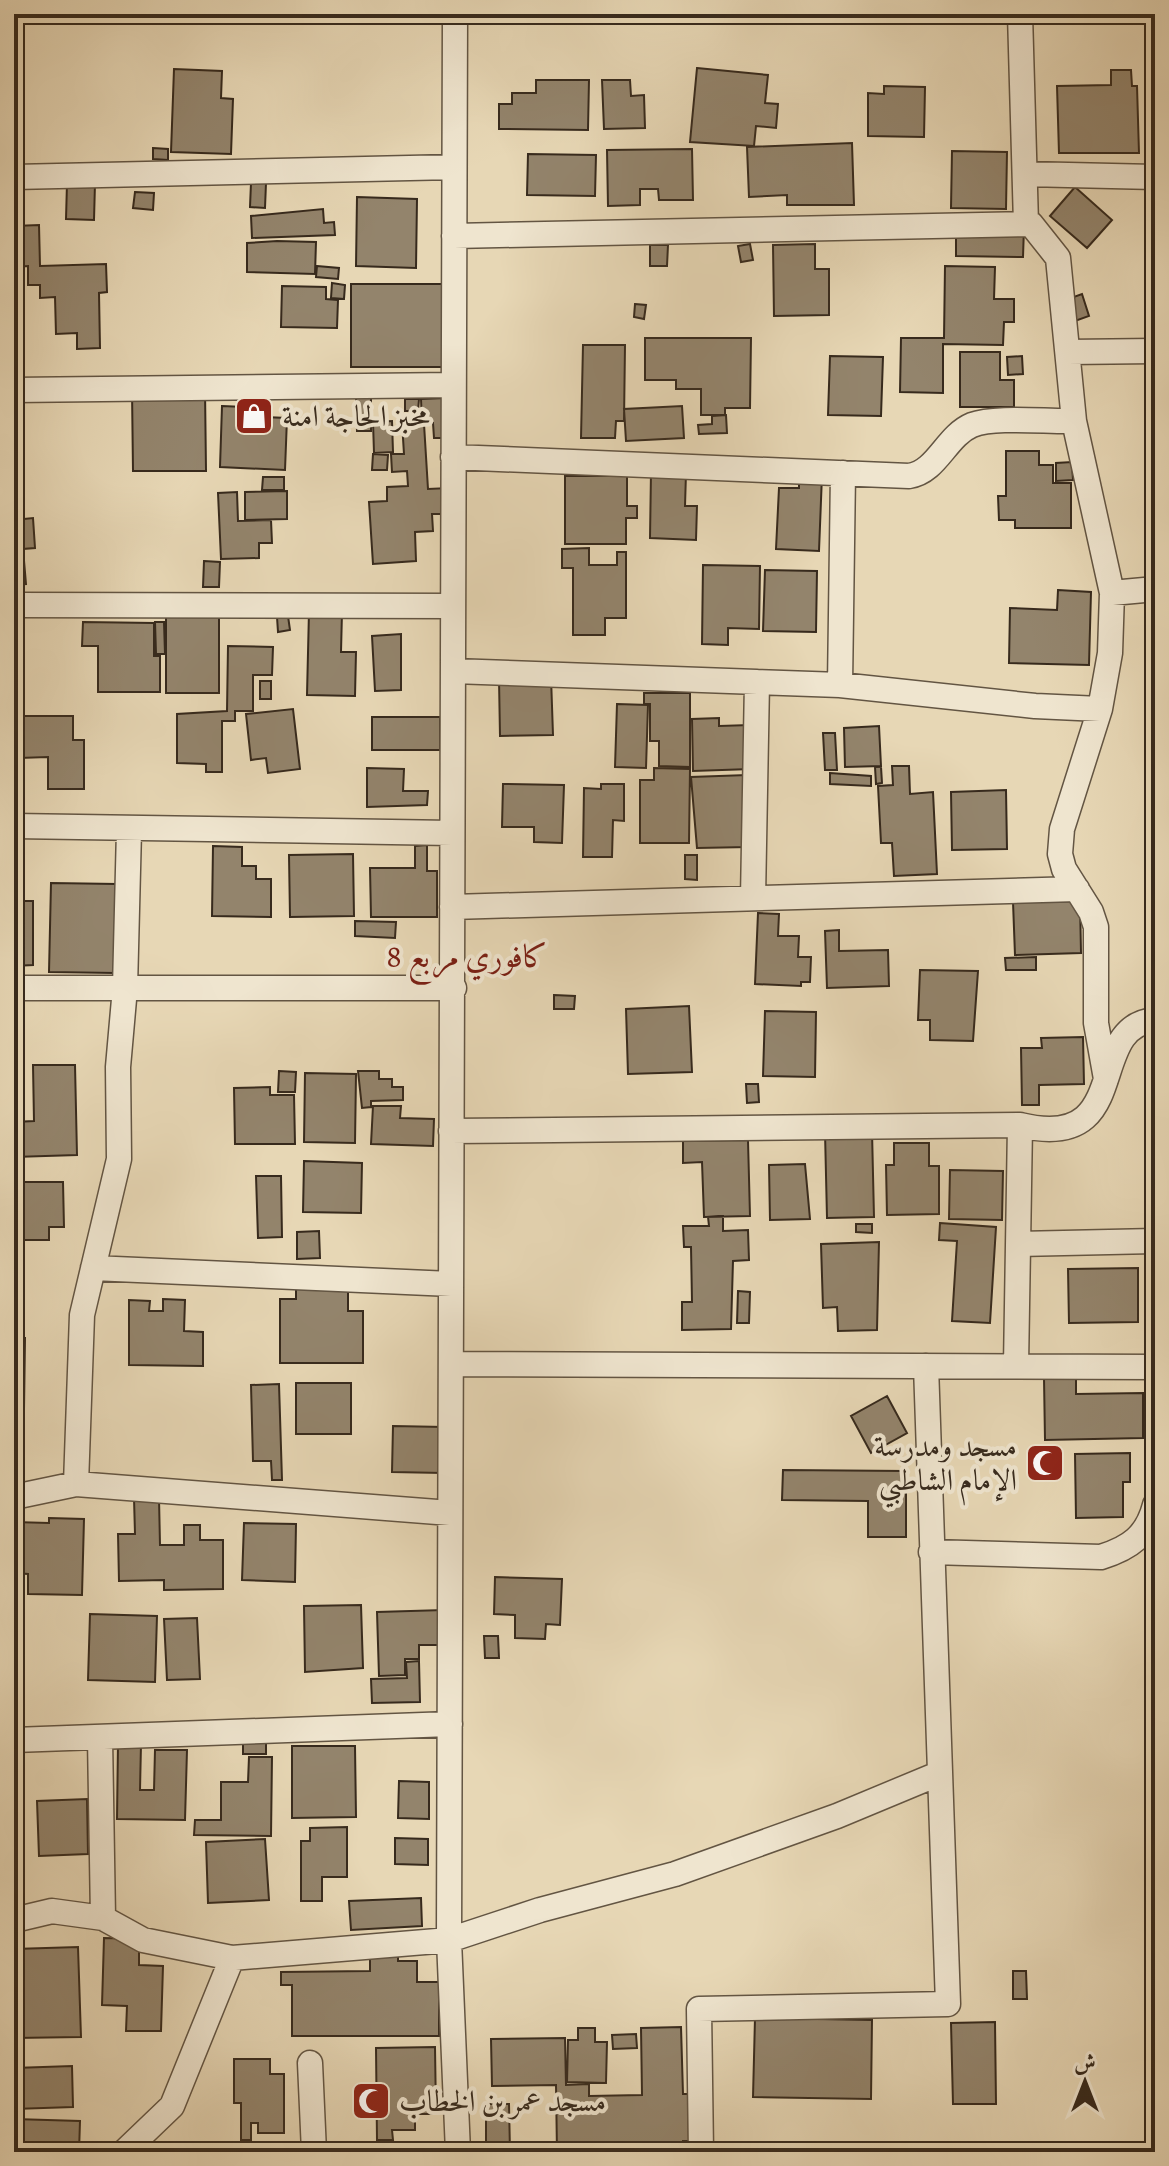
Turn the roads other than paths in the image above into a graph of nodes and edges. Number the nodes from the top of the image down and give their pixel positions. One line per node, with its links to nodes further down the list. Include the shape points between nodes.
1 (455, 14): 3 (street)
2 (1020, 14): 4 (street)
3 (454, 167): 5 (street); 8 (street)
4 (1025, 174): 6 (street); 7 (street)
5 (14, 177)
6 (1155, 177)
7 (1026, 224): 8 (street); 10 (street, via 1058,258)
8 (454, 236): 11 (street)
9 (1155, 351): 10 (street)
10 (1068, 352): 13 (street)
11 (453, 385): 12 (street); 14 (street)
12 (14, 390)
13 (1074, 421): 15 (street, via 979,424 954,439 919,474); 17 (street)
14 (453, 457): 15 (street); 19 (street)
15 (843, 473): 22 (street)
16 (1155, 589): 17 (street)
17 (1112, 593): 23 (street, via 1110,653)
18 (14, 605): 19 (street)
19 (453, 606): 20 (street)
20 (453, 671): 21 (street); 26 (street)
21 (757, 682): 22 (street); 28 (street)
22 (840, 685): 23 (street)
23 (1100, 709): 27 (street, via 1062,829 1061,861)
24 (14, 826): 25 (street)
25 (129, 830): 26 (street); 31 (street)
26 (452, 833): 29 (street)
27 (1077, 889): 28 (street); 34 (street, via 1096,927 1096,1023)
28 (753, 898): 29 (street)
29 (452, 907): 32 (street)
30 (14, 988): 31 (street)
31 (125, 988): 32 (street); 39 (street, via 118,1067 119,1159)
32 (454, 988): 36 (street)
33 (1155, 1020): 34 (street, via 1141,1022 1120,1039)
34 (1106, 1079): 35 (street, via 1091,1113 1076,1122 1044,1131)
35 (1020, 1125): 36 (street); 38 (street)
36 (451, 1131): 40 (street)
37 (1155, 1241): 38 (street)
38 (1018, 1244): 43 (street)
39 (93, 1268): 40 (street); 45 (street, via 82,1315)
40 (451, 1284): 41 (street)
41 (451, 1364): 42 (street); 48 (street)
42 (926, 1366): 43 (street); 49 (street)
43 (1016, 1366): 44 (street)
44 (1155, 1367)
45 (76, 1484): 46 (street); 48 (street)
46 (14, 1497)
47 (1155, 1505): 49 (street, via 1142,1536 1128,1548 1101,1557)
48 (450, 1513): 50 (street)
49 (931, 1552): 53 (street)
50 (450, 1724): 51 (street); 56 (street)
51 (100, 1738): 52 (street); 54 (street)
52 (14, 1740)
53 (938, 1774): 56 (street, via 675,1874); 62 (street, via 948,2004 699,2009)
54 (103, 1918): 55 (street, via 52,1911); 57 (street, via 143,1940)
55 (14, 1920)
56 (449, 1940): 57 (street); 61 (street)
57 (232, 1958): 59 (street, via 172,2106)
58 (310, 2063): 60 (street)
59 (124, 2152)
60 (314, 2152)
61 (458, 2152)
62 (701, 2152)

